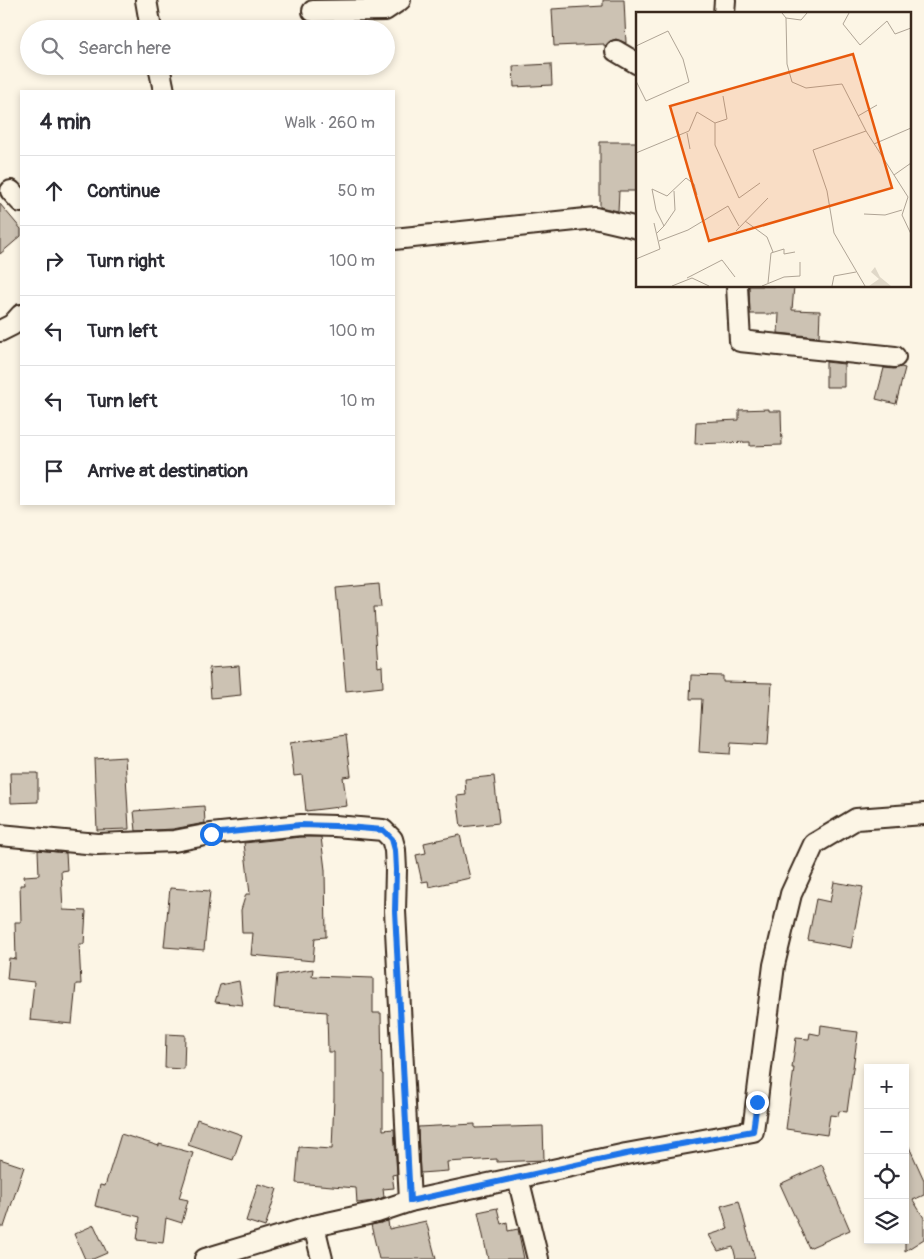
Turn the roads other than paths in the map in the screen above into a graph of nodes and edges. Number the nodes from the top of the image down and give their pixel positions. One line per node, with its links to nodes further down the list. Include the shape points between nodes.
1 (146, 0): 4 (street)
2 (400, 0): 3 (street, via 385,10)
3 (313, 11)
4 (150, 20)
5 (616, 51): 6 (street)
6 (636, 63)
7 (161, 75): 8 (street)
8 (164, 90)
9 (636, 228): 10 (street, via 595,218)
10 (395, 239)
11 (737, 288): 14 (street, via 740,341)
12 (20, 316): 13 (street)
13 (0, 331)
14 (895, 357)
15 (924, 814): 17 (street, via 856,819 814,844 790,894 774,965 753,1131)
16 (0, 834): 18 (street, via 97,844 174,841 300,825 383,830 392,839 395,850 395,911)
17 (518, 1178): 18 (street); 22 (street)
18 (410, 1201): 19 (street, via 378,1212)
19 (314, 1226): 20 (street); 21 (street)
20 (205, 1259)
21 (322, 1259)
22 (538, 1259)

